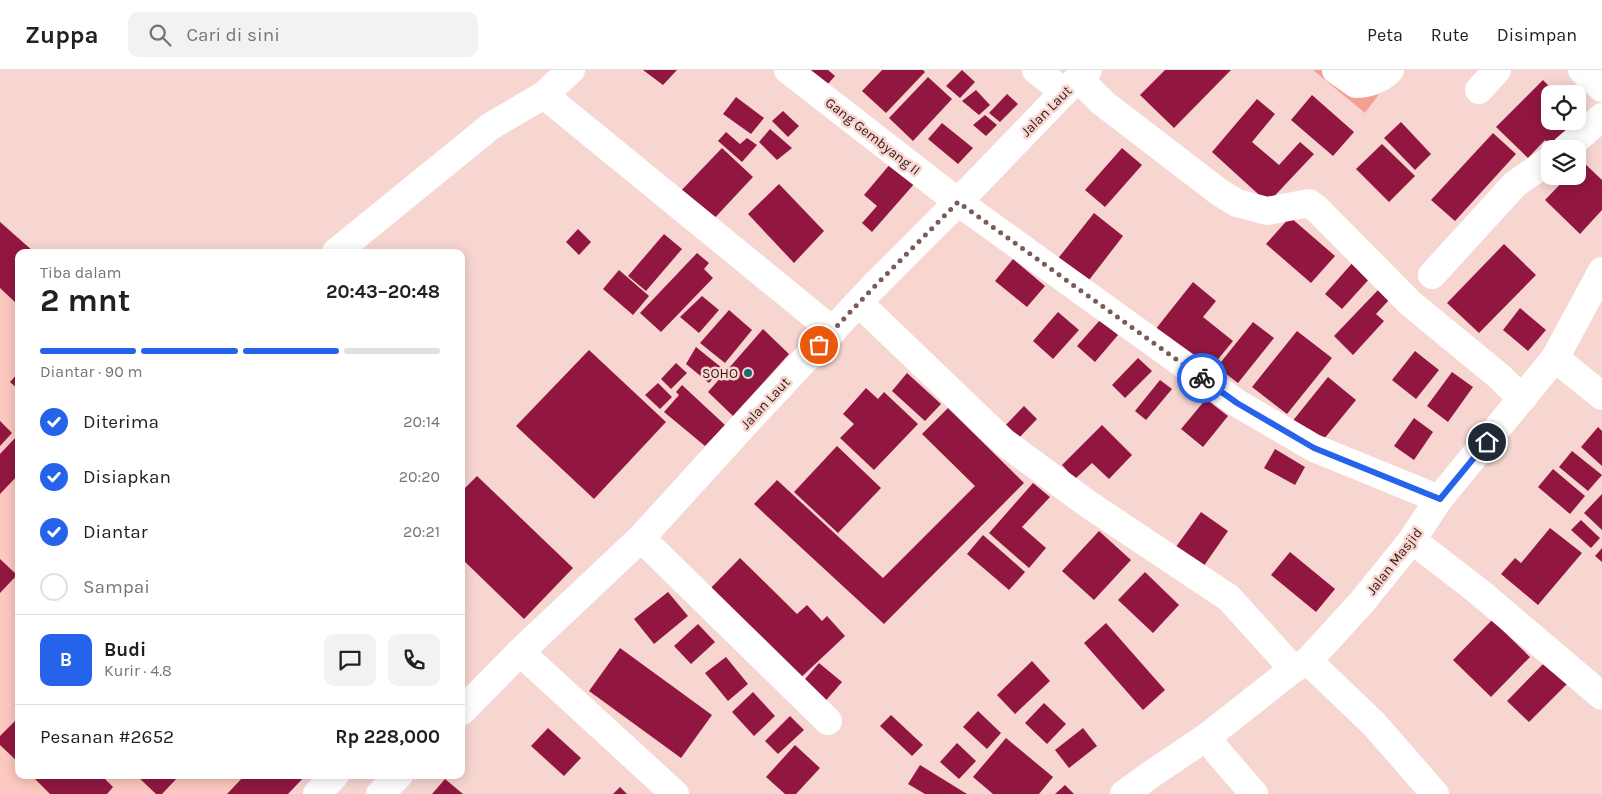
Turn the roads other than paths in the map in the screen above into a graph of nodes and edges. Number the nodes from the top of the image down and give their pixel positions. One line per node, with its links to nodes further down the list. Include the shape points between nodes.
1 (571, 70): 11 (street)
2 (788, 70): 15 (street, Gang Gembyang II)
3 (1036, 70): 8 (street)
4 (1336, 70): 5 (street, via 1356,84 1383,77)
5 (1390, 70)
6 (1497, 70): 10 (street)
7 (1582, 70): 9 (street)
8 (1077, 80): 15 (street, Jalan Laut); 23 (street, via 1237,203 1267,211 1309,203 1318,209 1410,303)
9 (1602, 88)
10 (1479, 90)
11 (544, 95): 16 (street, via 491,126); 20 (street)
12 (1602, 116): 13 (street)
13 (1575, 140)
14 (1541, 166): 18 (street, via 1515,184)
15 (958, 202): 19 (street, Jalan Laut); 24 (street, Gang Gembyang II, via 1237,403 1314,448)
16 (340, 249)
17 (1602, 270): 21 (street, Jalan Masjid)
18 (1432, 275)
19 (859, 303): 20 (street, Jalan Laut); 28 (street, via 1004,442 1088,504 1229,598)
20 (832, 330): 25 (street, Jalan Laut)
21 (1562, 364): 22 (street); 23 (street, Jalan Masjid)
22 (1602, 396)
23 (1522, 399): 24 (street, Jalan Masjid)
24 (1440, 499): 26 (street, Jalan Masjid)
25 (641, 538): 27 (street, Jalan Laut); 31 (street)
26 (1412, 540): 28 (street, Jalan Masjid); 29 (street)
27 (520, 652): 30 (street, Jalan Laut); 37 (street)
28 (1307, 668): 32 (street, Jalan Masjid); 40 (street, via 1374,724)
29 (1602, 696)
30 (465, 708)
31 (828, 721)
32 (1213, 744): 38 (street, Jalan Masjid, via 1152,773); 39 (street)
33 (331, 779): 35 (street)
34 (395, 779): 36 (street)
35 (317, 794)
36 (380, 794)
37 (675, 794)
38 (1124, 794)
39 (1254, 794)
40 (1435, 794)

